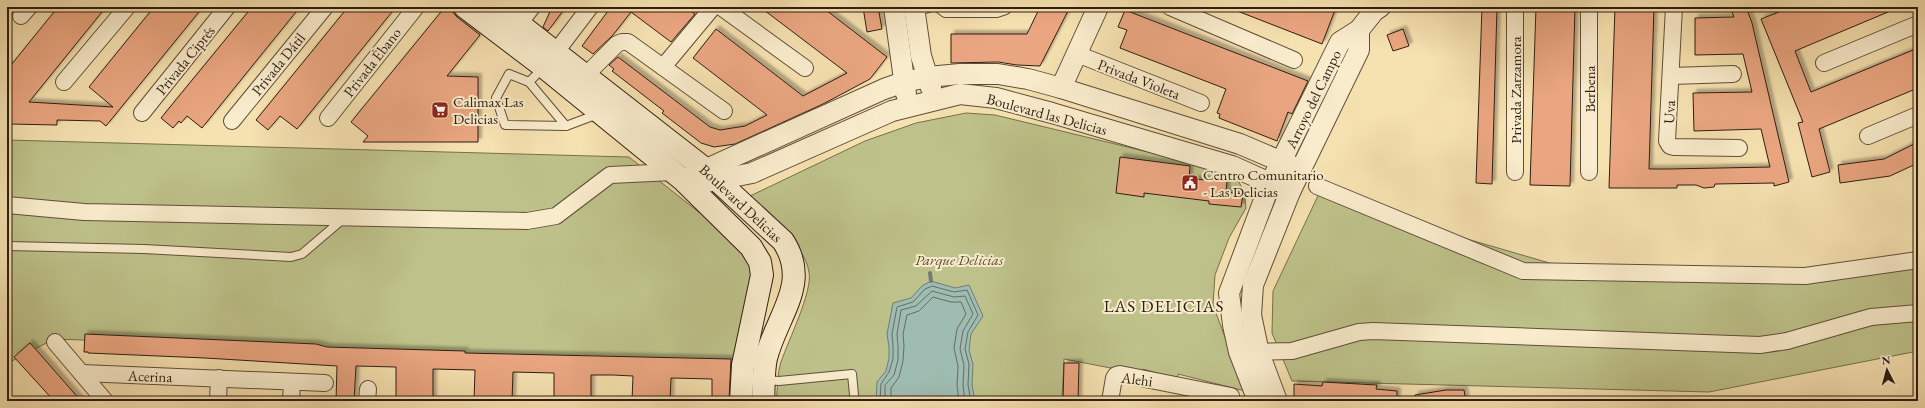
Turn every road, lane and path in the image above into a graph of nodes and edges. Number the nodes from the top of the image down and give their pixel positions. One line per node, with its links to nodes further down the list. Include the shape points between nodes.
1 (127, 7): 33 (street)
2 (227, 7): 41 (street, Privada Ciprés)
3 (324, 7): 45 (street, Privada Dátil)
4 (416, 7): 44 (street, Privada Ébano)
5 (465, 7): 27 (main road)
6 (497, 7): 21 (main road)
7 (532, 7): 21 (street)
8 (590, 7): 27 (street)
9 (713, 7): 28 (street)
10 (721, 7): 29 (street)
11 (894, 7): 34 (street)
12 (937, 7): 13 (lane, via 945,13 997,13 1006,10)
13 (1007, 7)
14 (1098, 7): 24 (street)
15 (1170, 7): 25 (street)
16 (1380, 7): 23 (street, Arroyo del Campo)
17 (1515, 7): 51 (street, Privada Zarzamora)
18 (1589, 7): 52 (street, Berbena)
19 (1674, 7): 32 (street, Uva)
20 (920, 9): 31 (street, via 921,56)
21 (519, 24): 27 (main road)
22 (1918, 24): 26 (street)
23 (1359, 30): 49 (street, Arroyo del Campo, via 1340,42); 50 (street, Arroyo del Campo, via 1359,50)
24 (1077, 54): 36 (street); 38 (street, Privada Violeta)
25 (1294, 60)
26 (1824, 63)
27 (543, 67): 35 (main road); 46 (lane); 46 (lane, via 509,74 496,98 505,125)
28 (663, 67): 35 (street, via 628,42 622,42 617,44); 40 (street)
29 (805, 68)
30 (1733, 74): 32 (street)
31 (928, 76): 34 (street, Boulevard las Delicias); 36 (street, Boulevard las Delicias, via 998,74); 37 (street)
32 (1670, 76): 48 (street, Uva, via 1667,141 1670,146)
33 (64, 82)
34 (904, 82): 39 (street); 53 (street, Boulevard las Delicias, via 884,89)
35 (579, 83): 42 (main road, Boulevard Delicias); 53 (main road, Boulevard Delicias)
36 (1061, 88): 49 (street, Boulevard las Delicias, via 1240,144)
37 (934, 100): 39 (street, Boulevard las Delicias); 55 (street, Boulevard las Delicias, via 960,94 996,98 1232,166)
38 (1202, 103)
39 (908, 106): 53 (street, Boulevard las Delicias, via 752,172)
40 (724, 111)
41 (142, 113)
42 (601, 113): 46 (lane); 54 (main road, Boulevard Delicias)
43 (1918, 115): 47 (street)
44 (328, 118)
45 (232, 121)
46 (566, 126)
47 (1868, 136)
48 (1739, 148)
49 (1283, 162): 50 (street, Boulevard las Delicias); 55 (street, Arroyo del Campo)
50 (1301, 170): 56 (street); 57 (street, Arroyo del Campo)
51 (1515, 172)
52 (1590, 172)
53 (711, 174): 54 (street); 70 (main road, Boulevard Delicias, via 783,241 793,262 794,285 766,360)
54 (682, 180): 59 (street, via 610,175 556,216 527,221); 76 (main road, Boulevard Delicias, via 751,248 760,262 762,275 743,365)
55 (1270, 184): 57 (street, Boulevard las Delicias); 64 (street, Arroyo del Campo, via 1229,293)
56 (1317, 186): 57 (street); 61 (street, via 1523,271 1805,276)
57 (1290, 192): 65 (street, Arroyo del Campo, via 1253,285 1251,315)
58 (7, 205): 59 (street, via 84,212)
59 (344, 218): 60 (lane, via 302,254 291,257 144,249)
60 (7, 246)
61 (1918, 260)
62 (1918, 313): 65 (street, via 1871,317 1787,341 1760,345 1373,331 1358,332 1292,351)
63 (54, 342): 66 (street)
64 (1239, 352): 65 (street); 78 (street, Arroyo del Campo)
65 (1259, 353): 79 (street, Arroyo del Campo)
66 (82, 373): 67 (street, Acerina); 73 (street)
67 (219, 378): 68 (street, Acerina); 74 (street)
68 (292, 382): 69 (street, Acerina); 75 (street)
69 (325, 383)
70 (763, 391): 71 (lane, via 779,381 852,374)
71 (854, 395)
72 (1231, 396): 77 (street, Alehi, via 1120,374 1114,378)
73 (105, 401)
74 (218, 401)
75 (290, 401)
76 (741, 401)
77 (1110, 401)
78 (1258, 401)
79 (1277, 401)

